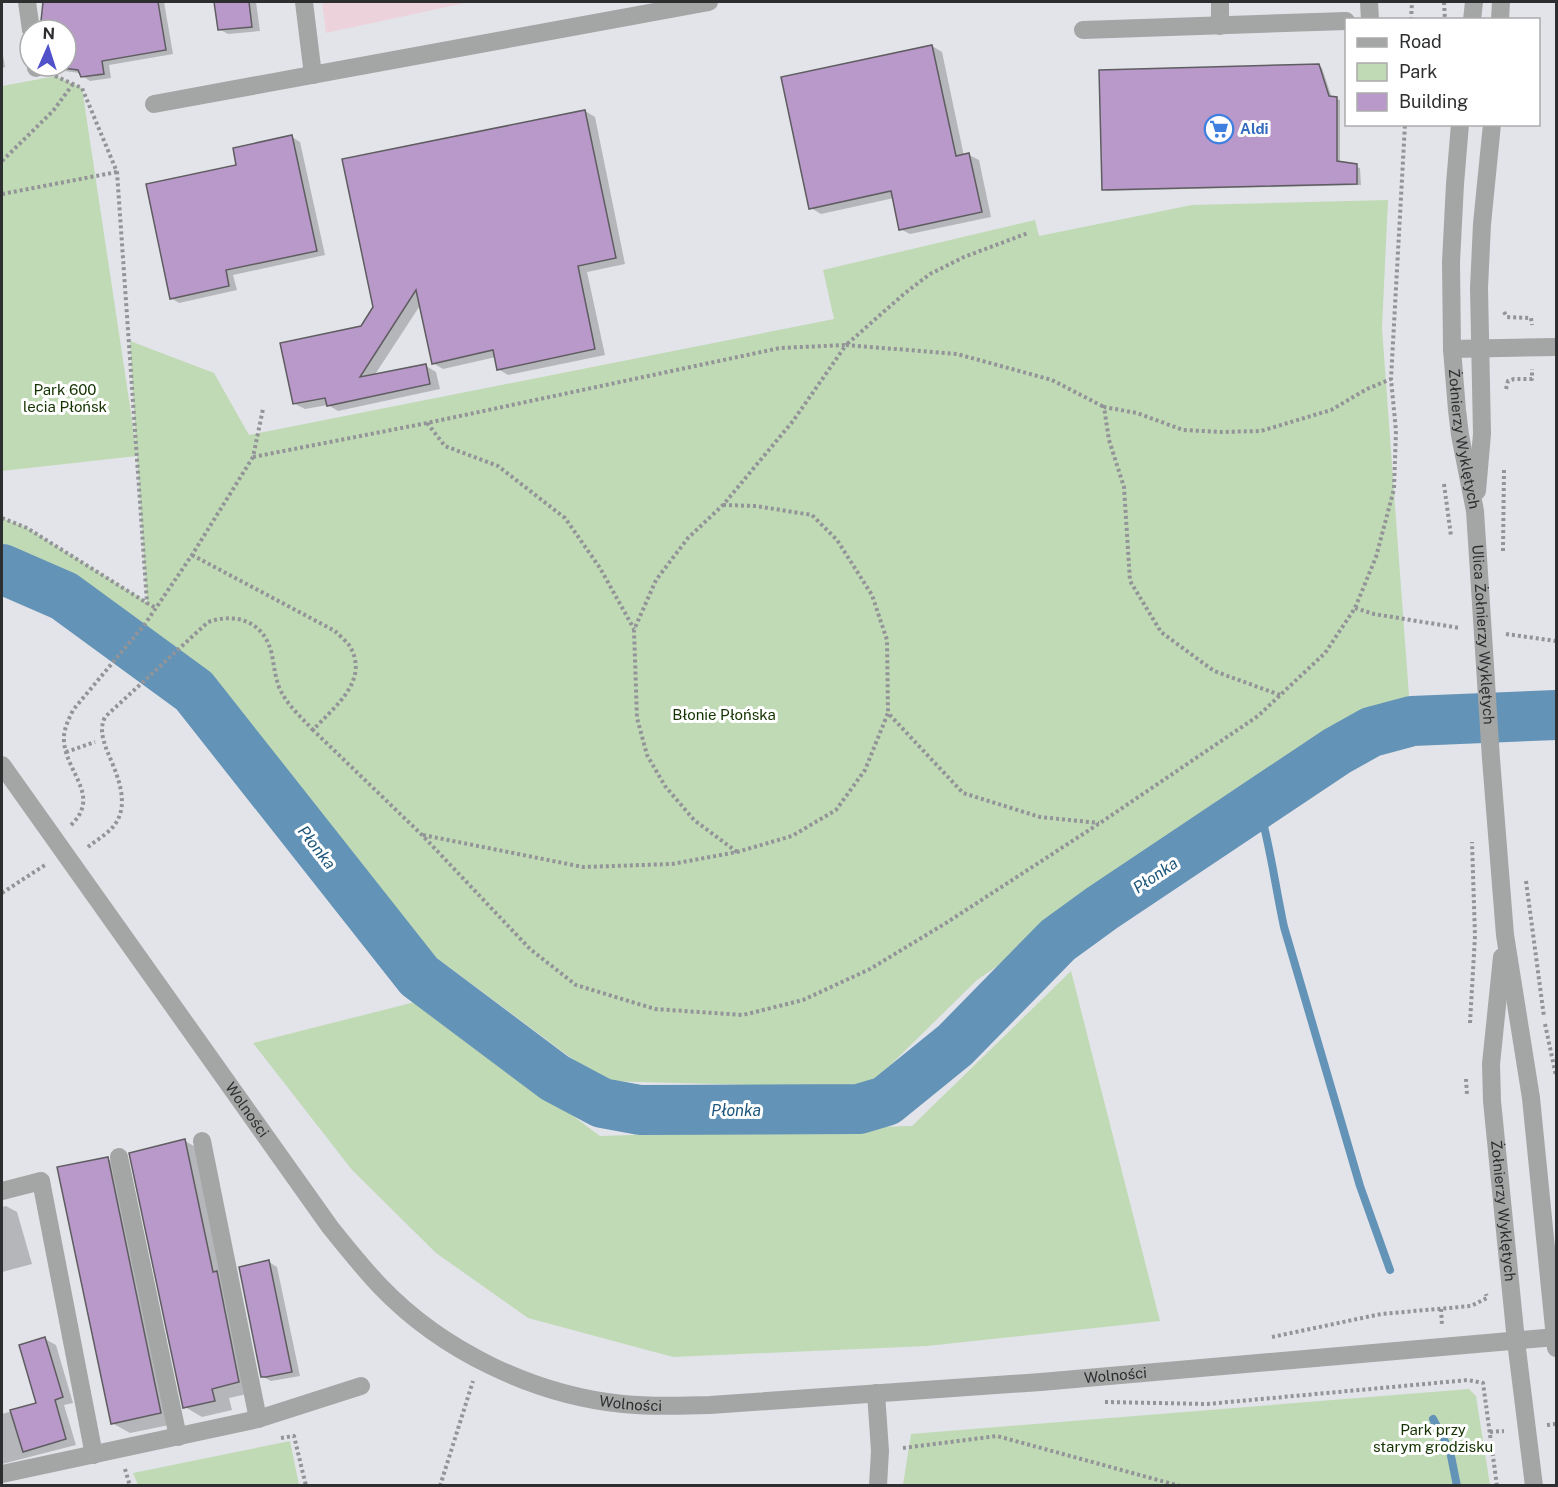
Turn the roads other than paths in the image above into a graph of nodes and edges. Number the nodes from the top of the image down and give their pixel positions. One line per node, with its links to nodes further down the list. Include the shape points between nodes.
1 (27, 2): 8 (street)
2 (304, 2): 15 (street)
3 (709, 2): 15 (street)
4 (1220, 2): 13 (street)
5 (1369, 2): 9 (street)
6 (1474, 2): 10 (street)
7 (1501, 2): 11 (street)
8 (29, 18)
9 (1370, 18)
10 (1472, 18)
11 (1500, 18)
12 (1345, 21): 13 (street)
13 (1220, 26): 14 (street)
14 (1083, 30)
15 (313, 75): 16 (street)
16 (154, 104)
17 (1460, 126): 21 (street, Żołnierzy Wyklętych, via 1451,262)
18 (1492, 126): 20 (street, Żołnierzy Wyklętych, via 1482,224)
19 (1557, 347): 20 (street)
20 (1480, 348): 21 (street); 22 (street, Żołnierzy Wyklętych, via 1482,434)
21 (1452, 349): 22 (street, Żołnierzy Wyklętych, via 1460,435)
22 (1475, 511): 23 (street, Ulica Żołnierzy Wyklętych)
23 (1491, 759): 25 (street, Żołnierzy Wyklętych)
24 (2, 765): 32 (street, Wolności, via 330,1227 381,1288 445,1339 483,1362 529,1381 622,1404 710,1405)
25 (1505, 934): 29 (street, Żołnierzy Wyklętych, via 1491,1064); 30 (street, Żołnierzy Wyklętych, via 1531,1098)
26 (202, 1141): 33 (street)
27 (119, 1157): 34 (street)
28 (2, 1191): 35 (street, via 41,1181)
29 (1515, 1341): 30 (street, Wolności); 32 (street, Wolności); 38 (street, Żołnierzy Wyklętych)
30 (1556, 1342)
31 (361, 1386): 33 (street)
32 (876, 1393): 37 (street)
33 (258, 1419): 34 (street)
34 (178, 1437): 35 (street)
35 (94, 1455): 36 (street)
36 (2, 1474)
37 (878, 1485)
38 (1534, 1485)

